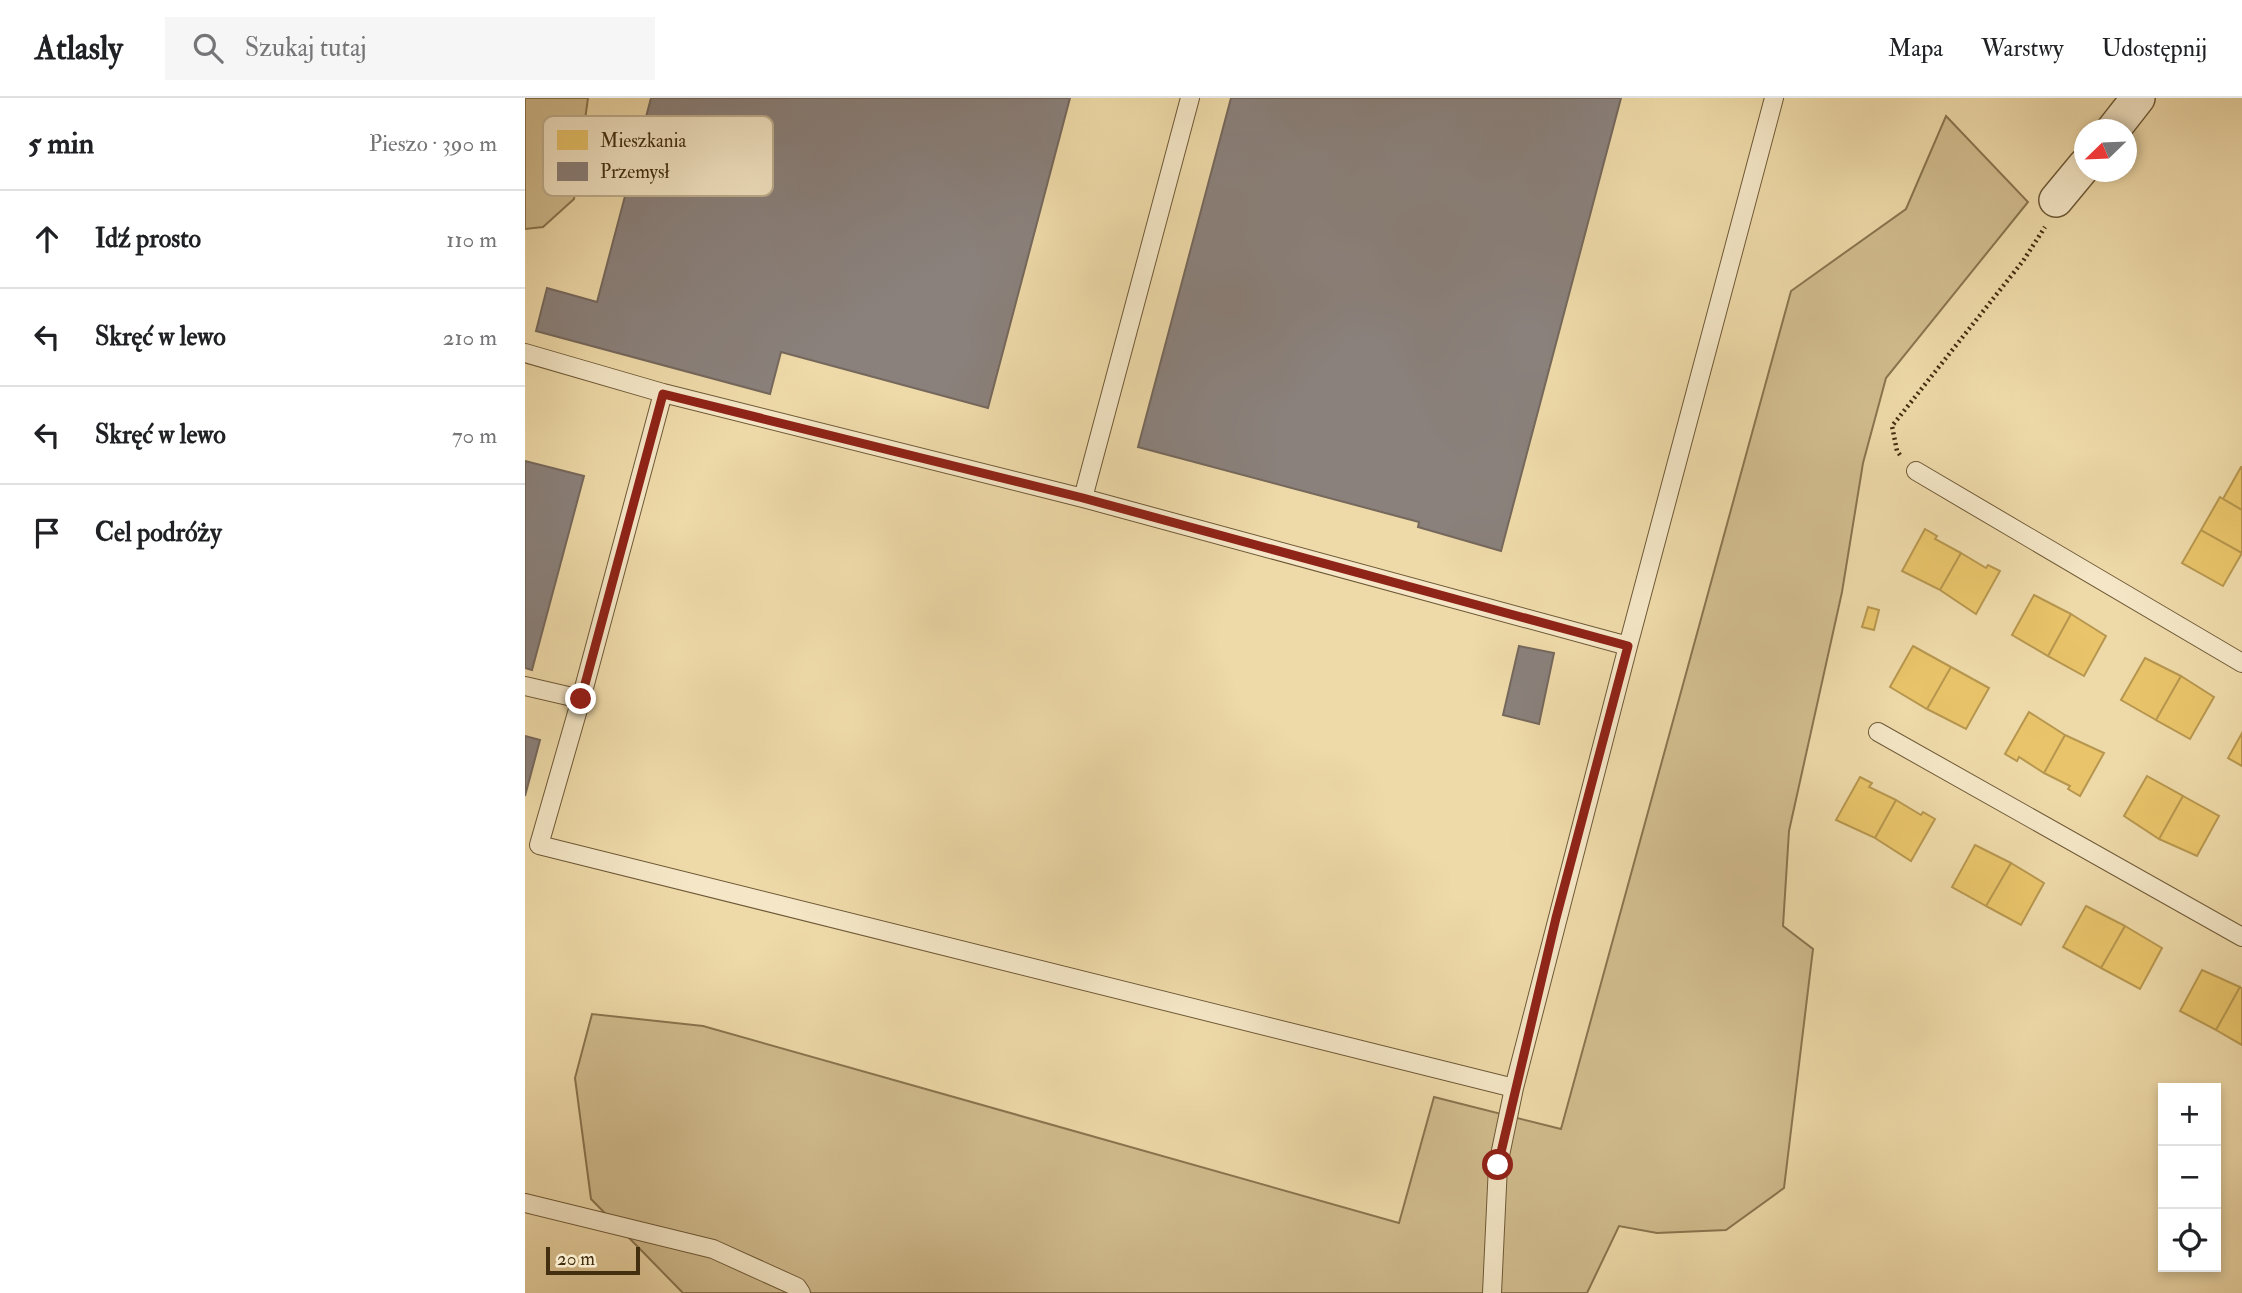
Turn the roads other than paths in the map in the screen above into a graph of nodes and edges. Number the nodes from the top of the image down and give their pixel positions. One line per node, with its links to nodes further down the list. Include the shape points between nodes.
1 (1191, 98): 10 (lane)
2 (1774, 98): 11 (lane)
3 (2138, 98): 4 (street)
4 (2122, 119)
5 (2074, 178): 6 (street)
6 (2056, 200)
7 (525, 352): 8 (lane)
8 (663, 394): 10 (lane); 14 (lane)
9 (1916, 471): 12 (lane)
10 (1083, 498): 11 (lane)
11 (1628, 646): 18 (lane)
12 (2242, 663)
13 (525, 686): 14 (lane)
14 (581, 699): 16 (lane)
15 (1878, 732): 17 (lane)
16 (532, 843): 18 (lane)
17 (2242, 937)
18 (1514, 1088): 21 (lane, via 1498,1165)
19 (525, 1203): 20 (lane, via 713,1249 797,1287)
20 (801, 1293)
21 (1492, 1293)

